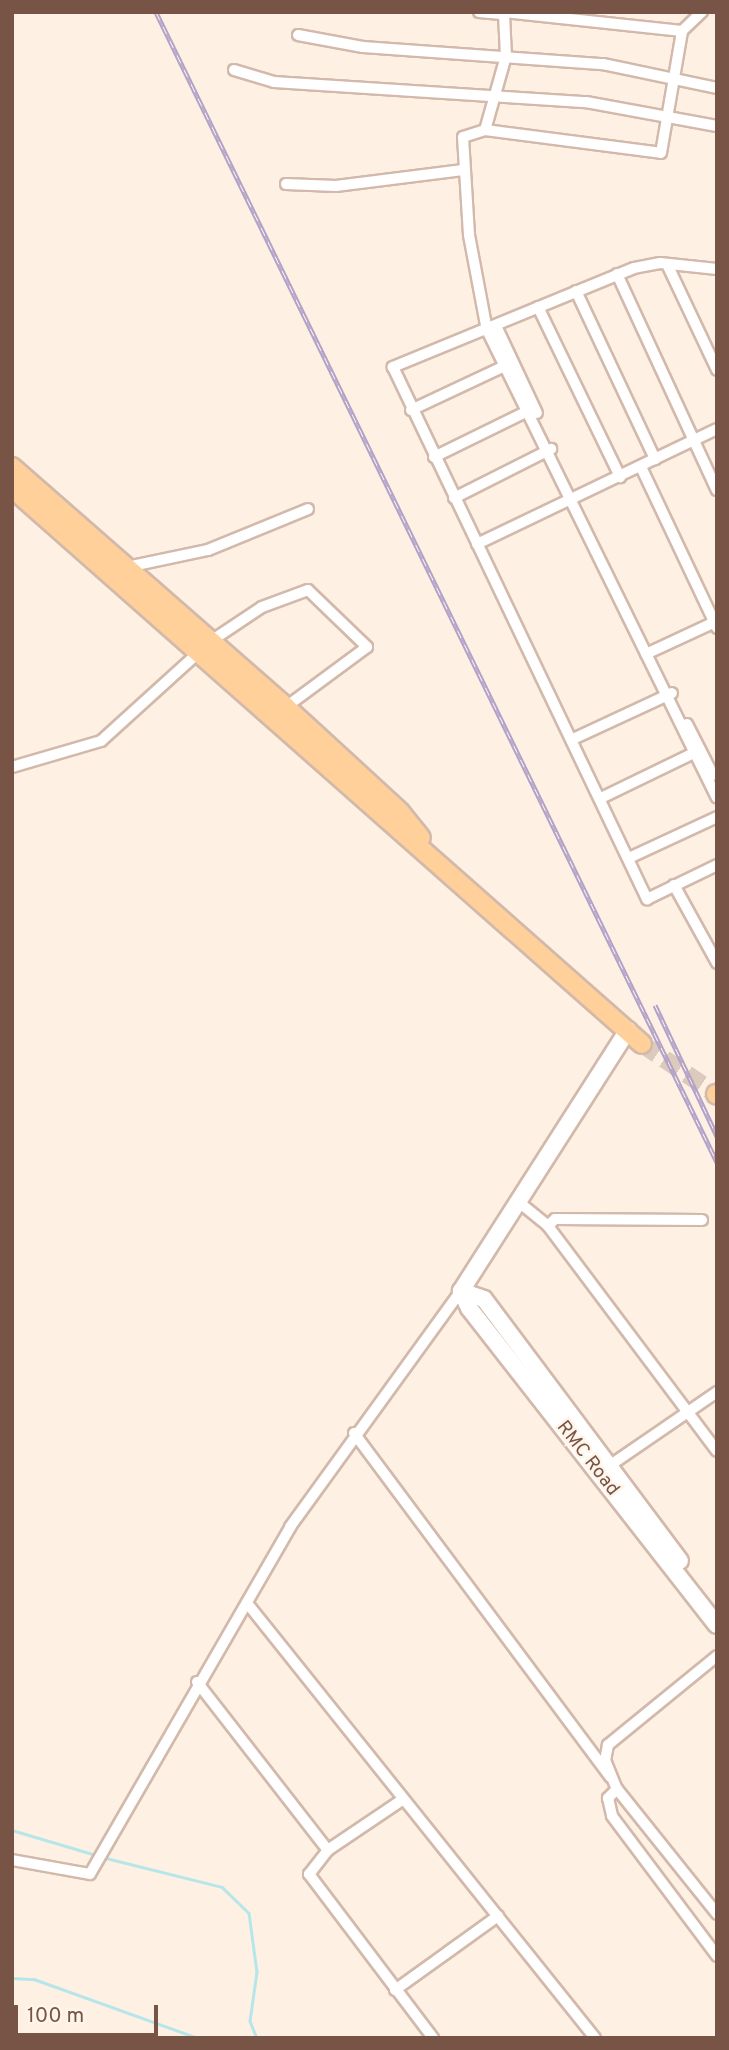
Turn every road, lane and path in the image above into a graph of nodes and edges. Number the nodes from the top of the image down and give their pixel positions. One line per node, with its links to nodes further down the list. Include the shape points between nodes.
1 (479, 12): 3 (street)
2 (702, 12): 4 (street)
3 (504, 13): 4 (street); 6 (street)
4 (682, 31): 8 (street)
5 (298, 35): 6 (street, via 363,47)
6 (506, 56): 8 (street); 10 (street)
7 (234, 70): 10 (street, via 274,82)
8 (673, 77): 9 (street); 11 (street)
9 (717, 88)
10 (492, 96): 11 (street, via 586,102); 13 (street)
11 (665, 119): 12 (street); 13 (street, via 661,153)
12 (717, 126)
13 (485, 130): 14 (street, via 463,137)
14 (463, 170): 15 (street, via 336,186); 21 (street, via 478,298)
15 (286, 184)
16 (667, 264): 17 (street); 18 (street); 23 (street)
17 (717, 270)
18 (617, 274): 19 (street); 28 (street)
19 (576, 291): 20 (street); 31 (street)
20 (538, 307): 21 (street); 33 (street)
21 (492, 328): 22 (street); 25 (street, via 393,367)
22 (509, 364): 24 (street); 25 (street)
23 (717, 370)
24 (532, 409): 29 (street); 30 (street)
25 (411, 410): 30 (street)
26 (717, 424): 28 (street)
27 (717, 429): 28 (street)
28 (692, 438): 31 (street); 35 (street)
29 (551, 449): 36 (street); 37 (street)
30 (434, 457): 37 (street)
31 (654, 457): 32 (street); 33 (street)
32 (640, 467): 33 (street); 41 (street)
33 (619, 474): 36 (street)
34 (14, 481): 40 (main road); 42 (main road)
35 (717, 491)
36 (573, 496): 39 (street); 43 (street)
37 (454, 498): 39 (street)
38 (308, 509): 40 (street, via 208,550)
39 (477, 544): 46 (street)
40 (127, 567): 42 (main road)
41 (716, 623): 43 (street)
42 (210, 652): 45 (main road); 45 (street, via 262,607 308,590 367,647); 48 (street, via 101,741); 54 (main road)
43 (649, 652): 44 (street)
44 (669, 694): 46 (street); 47 (street)
45 (286, 707): 54 (main road, via 400,812)
46 (573, 739): 50 (street)
47 (697, 751): 49 (street); 50 (street); 51 (street)
48 (12, 767)
49 (717, 784)
50 (601, 797): 53 (street)
51 (717, 798)
52 (717, 817): 53 (street)
53 (631, 857): 56 (street, via 647,899)
54 (438, 860): 58 (main road)
55 (717, 865): 56 (street)
56 (674, 885): 57 (street)
57 (717, 963)
58 (628, 1030): 59 (main road); 60 (street)
59 (642, 1044)
60 (520, 1203): 62 (street); 63 (street)
61 (702, 1220): 62 (street, via 555,1219)
62 (548, 1226): 65 (street)
63 (461, 1291): 66 (street); 68 (street, RMC Road, via 484,1299); 71 (street, RMC Road, via 468,1308)
64 (717, 1392): 65 (street)
65 (688, 1412): 67 (street); 68 (street)
66 (354, 1433): 69 (street); 74 (street)
67 (717, 1451)
68 (609, 1466): 70 (street, RMC Road)
69 (247, 1602): 73 (street); 76 (street)
70 (717, 1610)
71 (717, 1625)
72 (717, 1656): 74 (street, via 608,1745)
73 (197, 1682): 77 (street); 78 (street, via 90,1874)
74 (610, 1777): 75 (street)
75 (617, 1789): 79 (street); 81 (street, via 608,1798 612,1816)
76 (402, 1800): 77 (street); 80 (street)
77 (328, 1850): 82 (street, via 309,1874)
78 (12, 1860)
79 (717, 1914)
80 (498, 1916): 82 (street); 84 (street)
81 (717, 1956)
82 (395, 1990): 83 (street)
83 (433, 2038)
84 (595, 2038)

